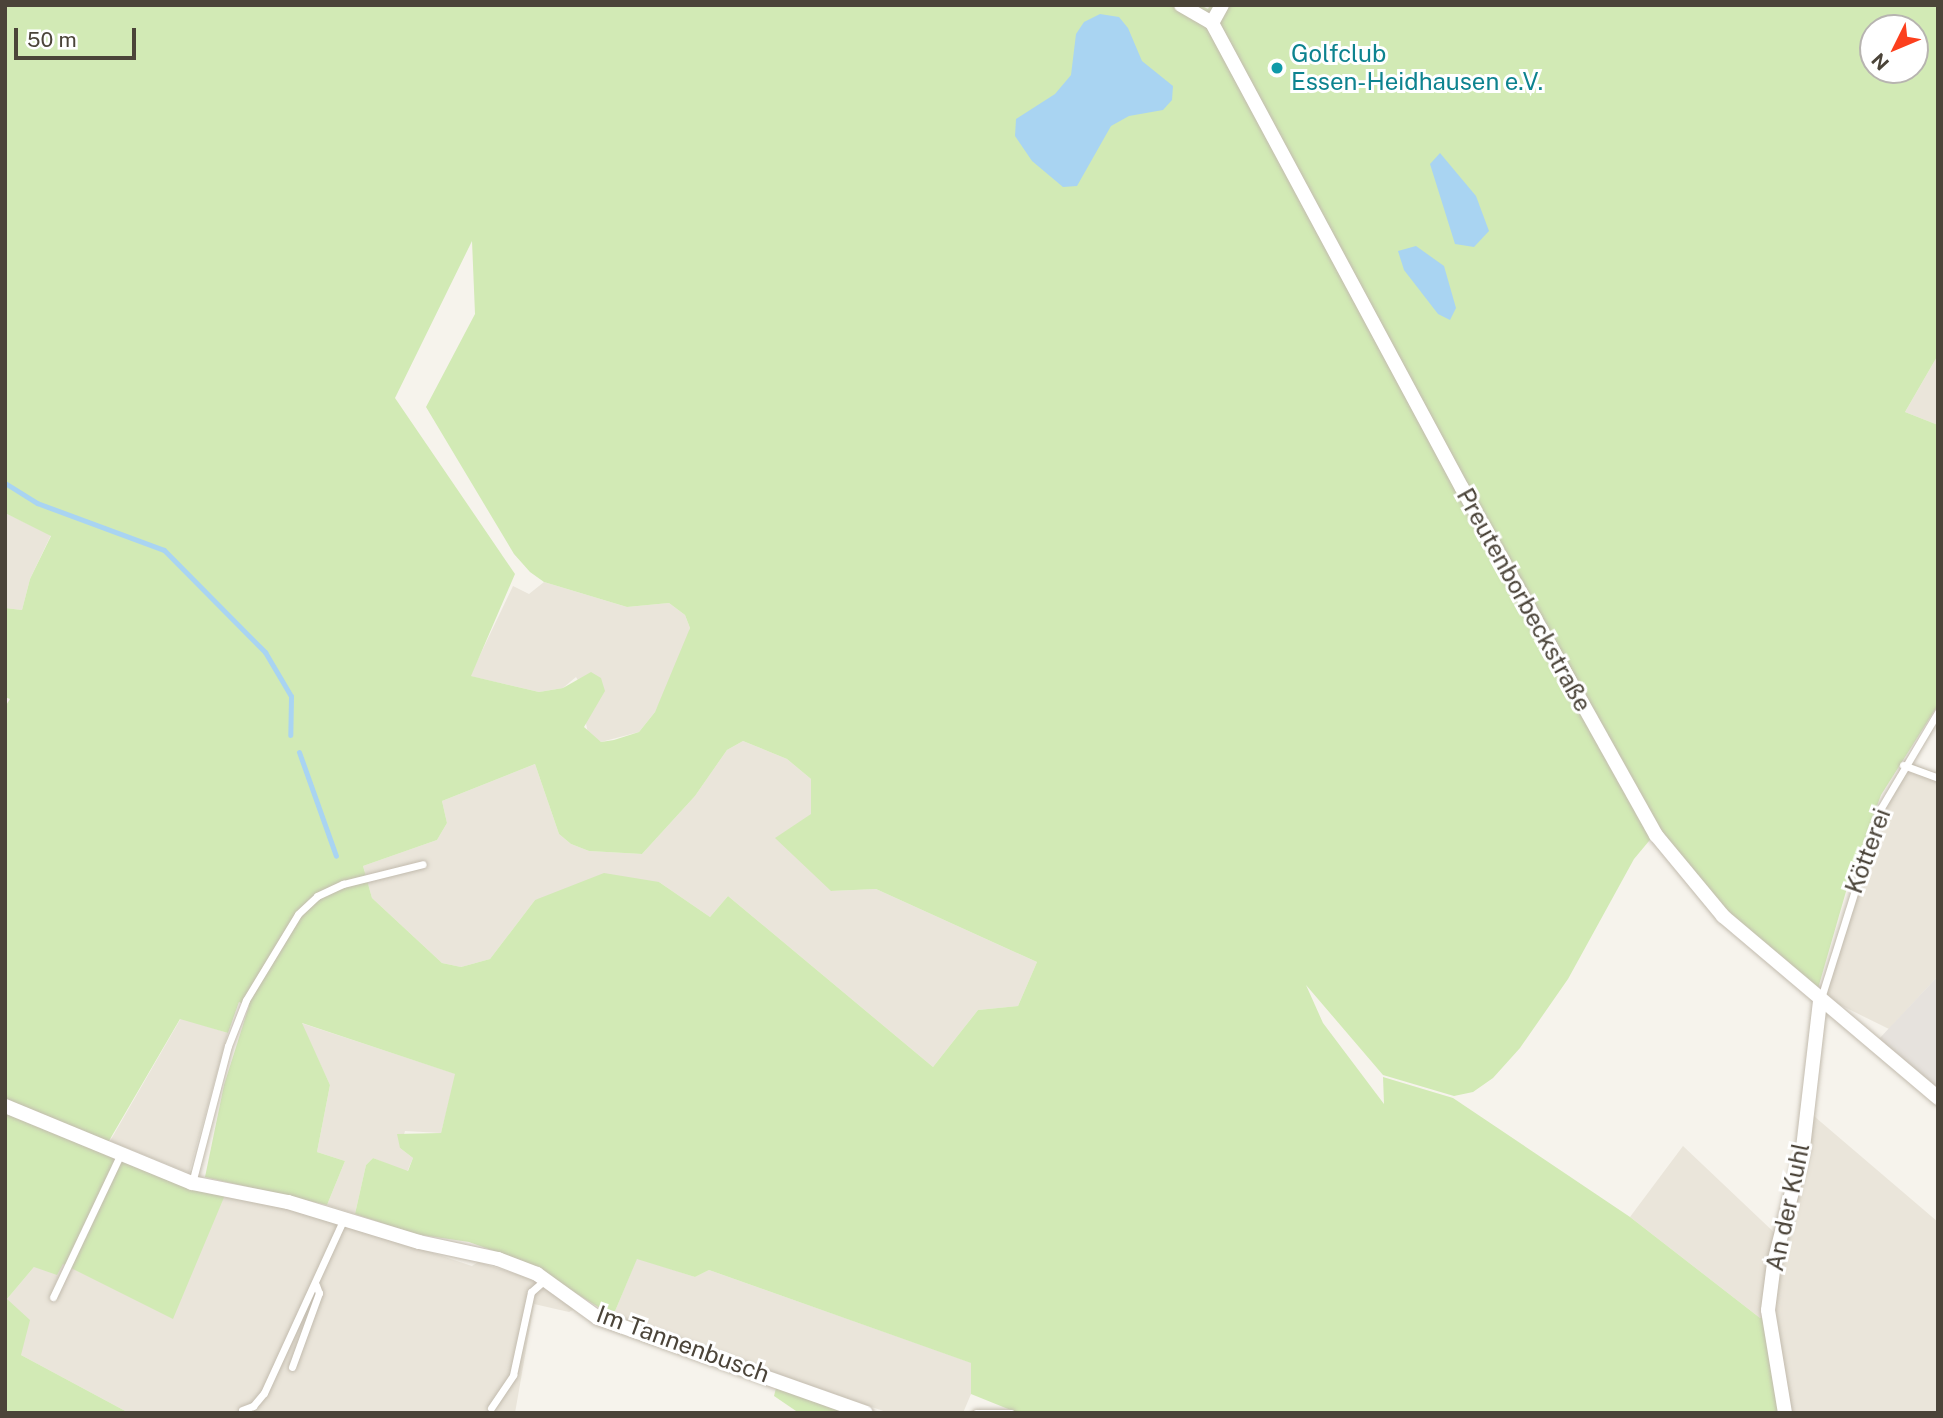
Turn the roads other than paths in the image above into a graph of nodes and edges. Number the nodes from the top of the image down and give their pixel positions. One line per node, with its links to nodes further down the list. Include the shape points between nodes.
1 (1181, 5): 3 (street)
2 (1222, 5): 3 (street)
3 (1212, 23): 8 (street, Preutenborbeckstraße, via 1656,835 1723,916)
4 (1938, 712): 5 (lane, Kötterei)
5 (1903, 765): 6 (lane); 8 (lane, Kötterei, via 1881,808)
6 (1938, 778)
7 (423, 864): 12 (lane, via 343,884 317,896 298,914 251,990 228,1046)
8 (1820, 1000): 9 (street, Preutenborbeckstraße); 23 (street, An der Kuhl, via 1803,1149 1774,1263 1768,1310)
9 (1938, 1098)
10 (5, 1106): 11 (street, Im Tannenbusch)
11 (120, 1155): 12 (street, Im Tannenbusch); 16 (lane)
12 (192, 1183): 13 (street, Im Tannenbusch)
13 (344, 1218): 14 (street, Im Tannenbusch, via 419,1242 498,1259); 15 (lane)
14 (545, 1280): 18 (lane, via 531,1292 513,1375); 20 (street, Im Tannenbusch, via 598,1318)
15 (316, 1285): 17 (lane, via 319,1293); 19 (lane, via 308,1290 264,1392)
16 (53, 1297)
17 (292, 1367)
18 (492, 1408)
19 (242, 1410)
20 (866, 1413)
21 (976, 1413): 22 (lane)
22 (1011, 1413)
23 (1785, 1413)

